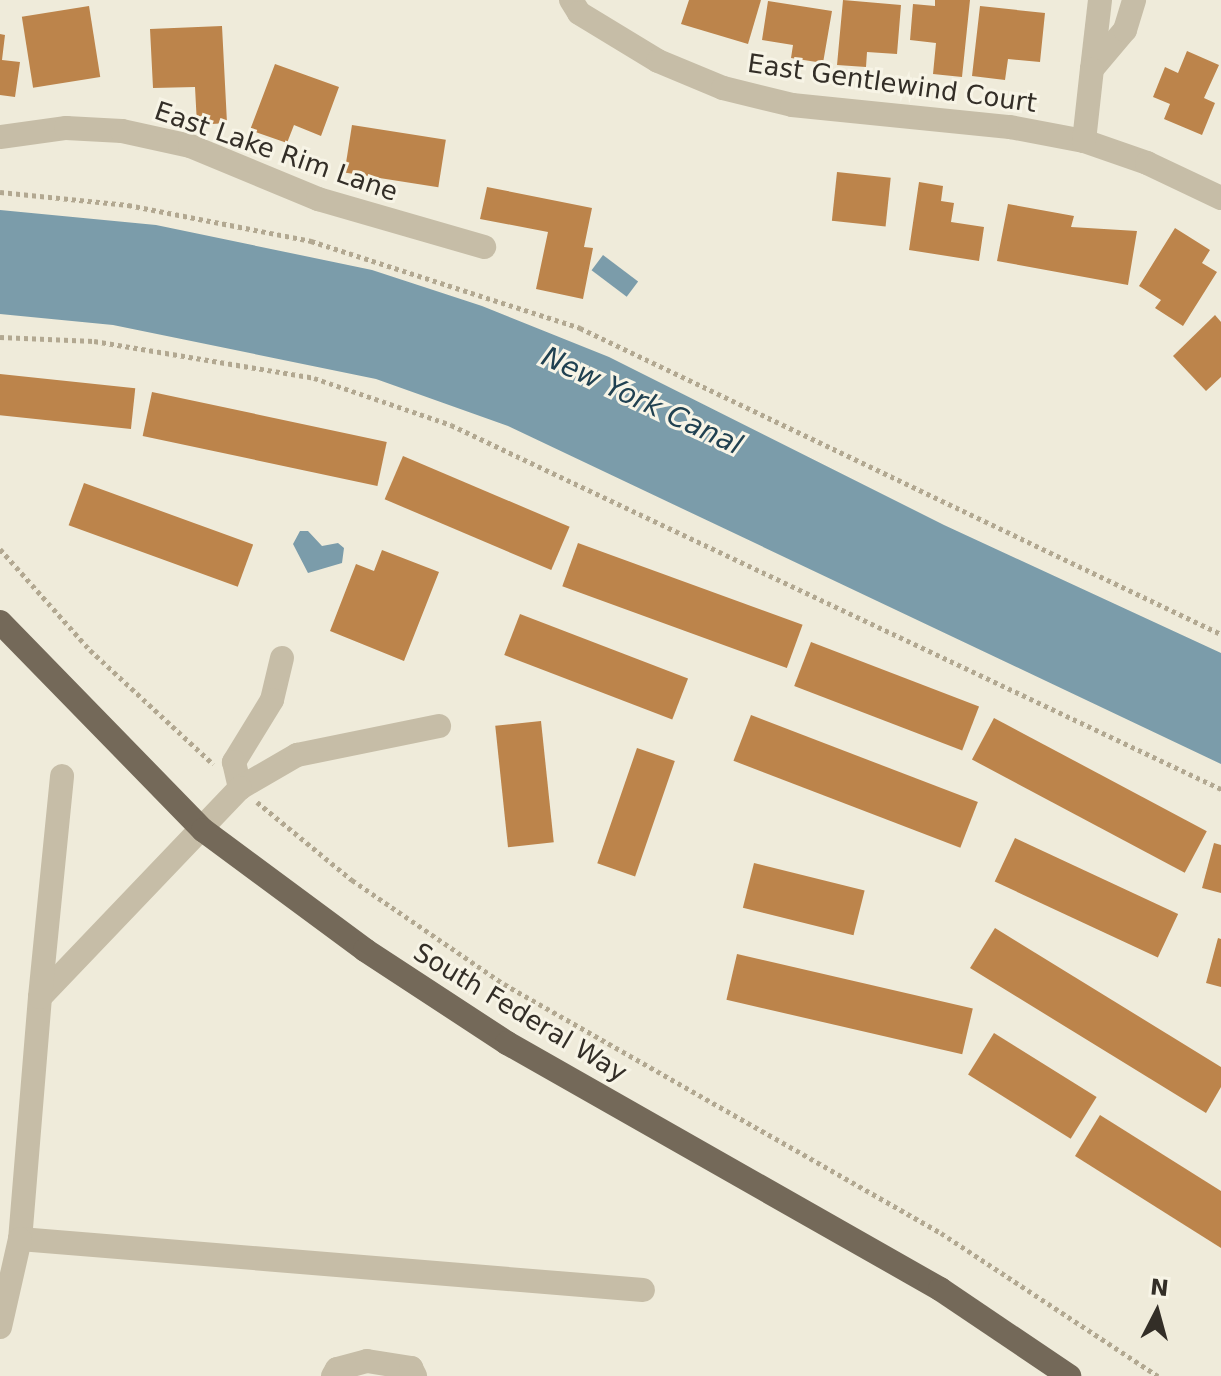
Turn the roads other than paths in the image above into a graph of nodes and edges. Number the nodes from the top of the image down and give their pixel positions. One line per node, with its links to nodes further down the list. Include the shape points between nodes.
1 (571, 0): 6 (street, East Gentlewind Court, via 579,13 658,61 723,88 792,105 1010,127)
2 (1100, 0): 4 (street)
3 (1134, 0): 4 (street, via 1125,30)
4 (1092, 69): 6 (street)
5 (0, 137): 8 (street, East Lake Rim Lane, via 66,128 108,130 190,146 318,199)
6 (1084, 141): 7 (street, East Gentlewind Court)
7 (1221, 198)
8 (484, 247)
9 (0, 622): 14 (main road, South Federal Way)
10 (282, 658): 13 (street, via 272,700 234,762)
11 (439, 726): 13 (street, via 297,755)
12 (62, 776): 15 (street)
13 (240, 788): 14 (street)
14 (203, 830): 15 (street); 21 (main road, South Federal Way, via 365,950 507,1043 940,1289)
15 (40, 997): 16 (street)
16 (20, 1239): 17 (street); 18 (street)
17 (643, 1290)
18 (0, 1327)
19 (333, 1376): 20 (street, via 337,1369 367,1361 411,1368)
20 (415, 1376)
21 (1069, 1376)

